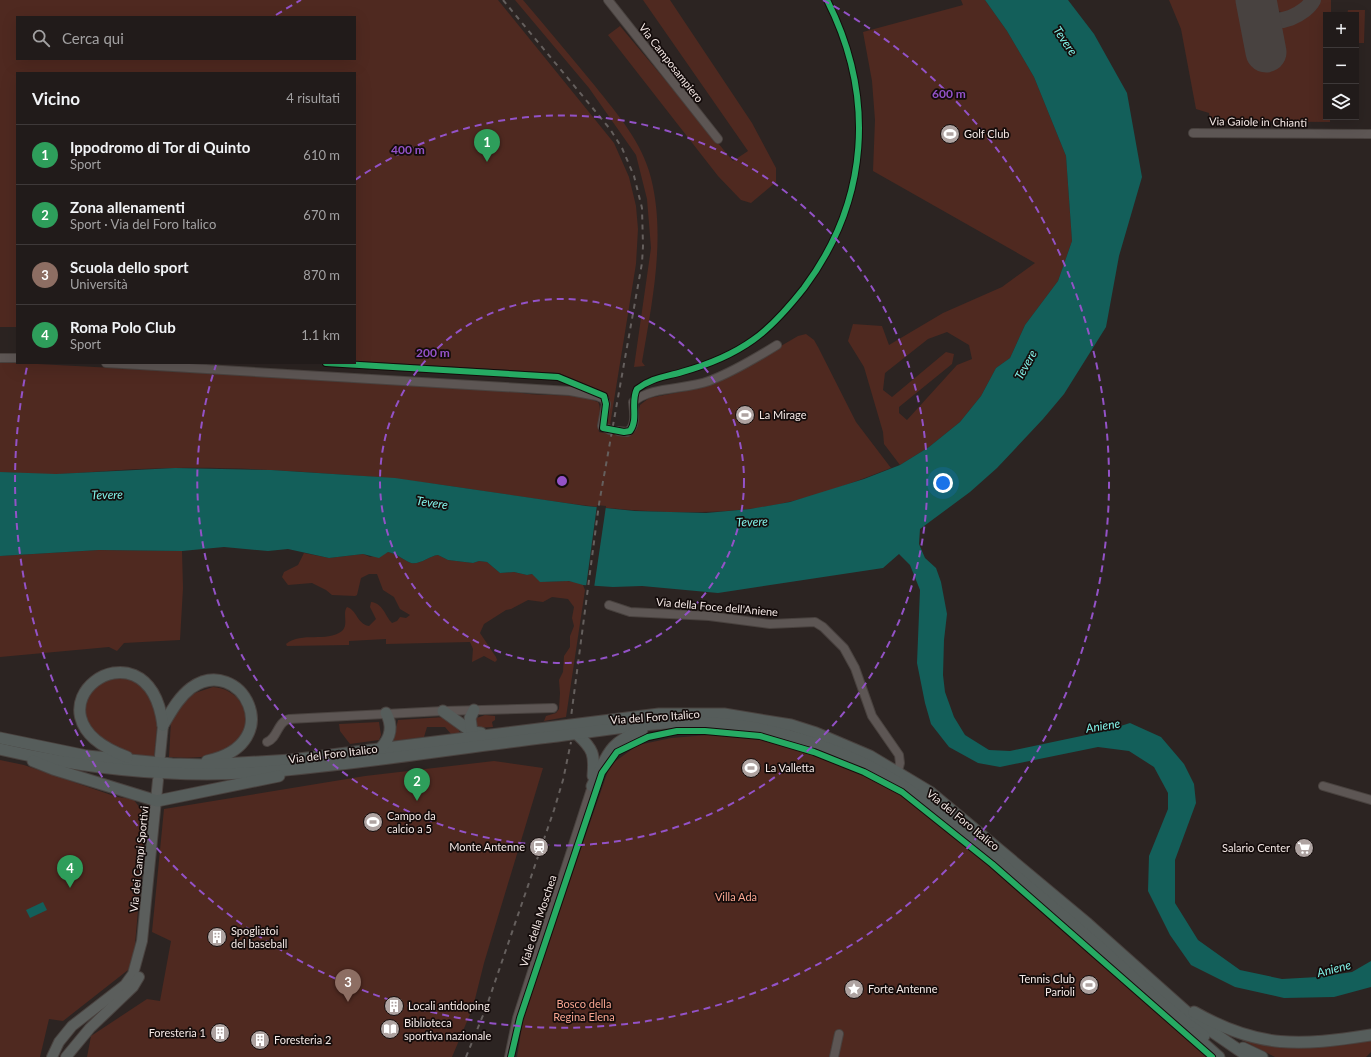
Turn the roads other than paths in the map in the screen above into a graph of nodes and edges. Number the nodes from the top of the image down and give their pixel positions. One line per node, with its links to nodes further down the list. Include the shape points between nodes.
1 (608, 0): 4 (street, Via Camposampiero)
2 (1193, 133): 3 (street, Via Gaiole in Chianti)
3 (1371, 134)
4 (718, 139)
5 (777, 344): 8 (street, via 739,367 709,381 648,392 640,396 633,402 633,423 631,430 627,432 614,431 602,426 606,404 604,399 570,392)
6 (0, 358): 7 (street)
7 (16, 358)
8 (122, 364)
9 (609, 605): 26 (street, Via della Foce dell'Aniene, via 630,612 716,617 770,624 814,622 823,627 844,648 855,668 872,716 900,757)
10 (553, 708): 11 (street)
11 (474, 710): 12 (street); 16 (highway, via 469,722)
12 (443, 711): 13 (street); 16 (highway)
13 (386, 713): 20 (street, via 287,719); 21 (highway, via 391,728 386,743)
14 (656, 724): 18 (highway, Via del Foro Italico); 28 (highway, via 624,738 612,747); 34 (highway, Via del Foro Italico, via 723,724 784,734 825,747 879,771 952,822)
15 (163, 725): 23 (main road); 23 (highway, via 161,713 151,691 129,674 114,672 101,676 91,683 82,696 82,719 95,739 112,751); 24 (highway, via 178,700 200,683 226,683 245,696 252,716 250,728 244,739 235,749 222,756)
16 (472, 732): 17 (highway)
17 (504, 734): 21 (highway, Via del Foro Italico); 26 (highway, Via del Foro Italico, via 659,714 738,715 791,725 816,733 864,753)
18 (576, 734): 25 (highway, Via del Foro Italico); 28 (highway, via 593,752)
19 (0, 738): 23 (highway, Via del Foro Italico, via 82,755)
20 (267, 742)
21 (381, 748): 24 (highway, Via del Foro Italico, via 265,762)
22 (2, 749): 25 (highway, Via del Foro Italico, via 91,766 164,773 237,774); 30 (highway, via 53,769)
23 (156, 760): 24 (highway, Via del Foro Italico)
24 (187, 765)
25 (316, 767): 30 (highway, via 254,782)
26 (898, 771): 33 (highway, Via del Foro Italico, via 938,798 1032,876)
27 (158, 780): 30 (main road, Via dei Campi Sportivi)
28 (592, 786): 42 (street, Viale della Moschea, via 517,1018)
29 (1323, 786): 31 (street)
30 (157, 800): 32 (main road, Via dei Campi Sportivi)
31 (1371, 800)
32 (142, 941): 37 (main road, Via dei Campi Sportivi, via 130,979 79,1020); 39 (main road, Via dei Campi Sportivi, via 142,965 135,984 90,1028)
33 (1172, 1000): 35 (highway, Via del Foro Italico); 38 (highway, via 1225,1028 1267,1040 1312,1043)
34 (1176, 1015): 40 (highway); 44 (highway, Via del Foro Italico)
35 (1212, 1033): 45 (highway, Via del Foro Italico); 46 (highway)
36 (839, 1034): 43 (street)
37 (65, 1035): 39 (main road, via 72,1042); 41 (main road, Via dei Campi Sportivi)
38 (1371, 1035)
39 (69, 1053)
40 (1218, 1055)
41 (52, 1057)
42 (509, 1057)
43 (834, 1057)
44 (1236, 1057)
45 (1249, 1057)
46 (1262, 1057)

